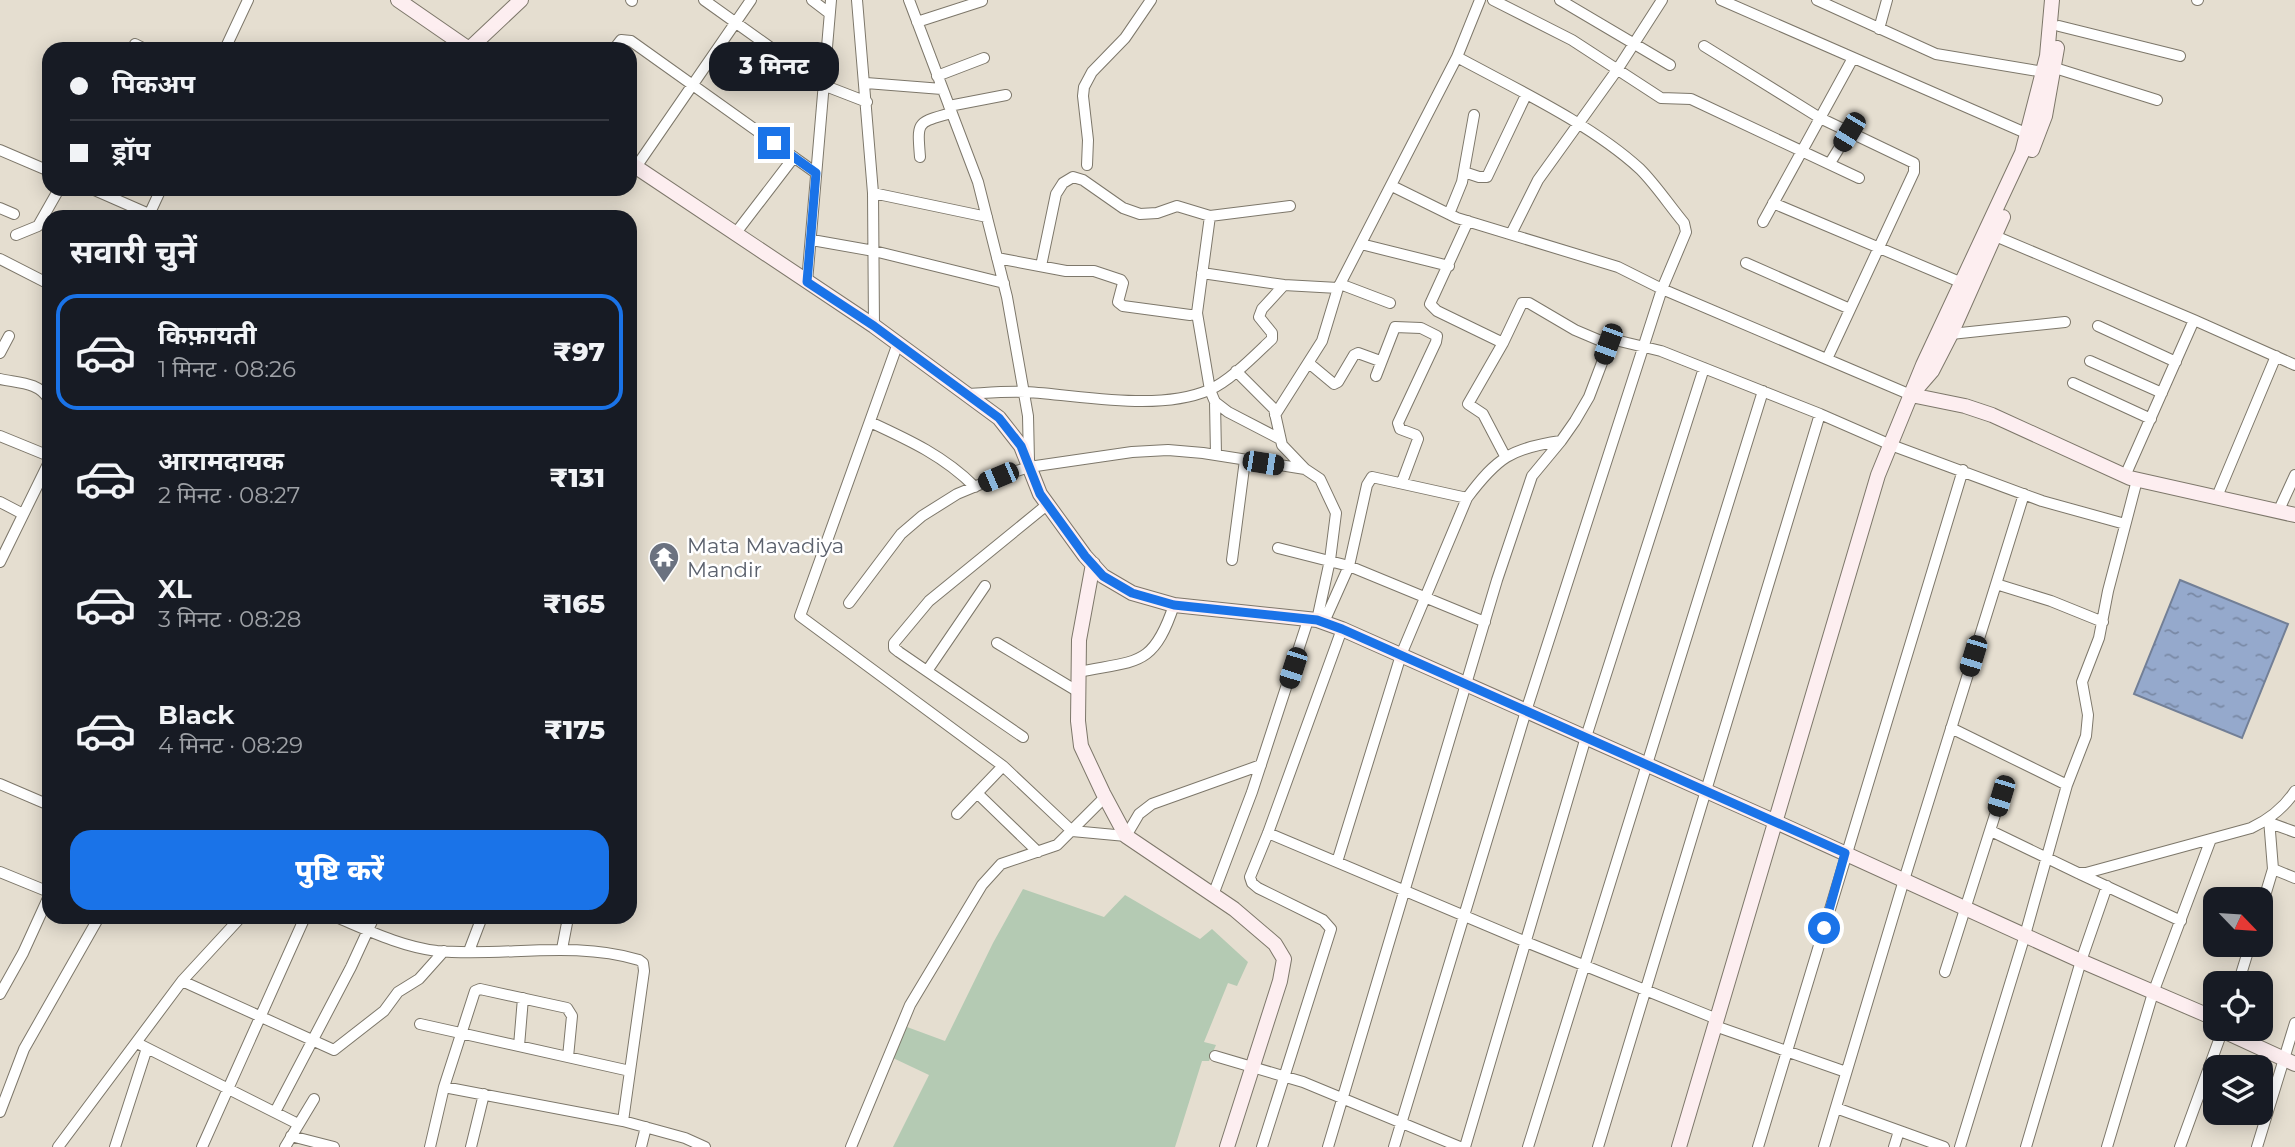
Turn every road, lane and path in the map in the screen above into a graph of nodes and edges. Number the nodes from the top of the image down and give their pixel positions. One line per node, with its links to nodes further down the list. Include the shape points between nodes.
1 (247, 0): 26 (street)
2 (398, 0): 27 (street)
3 (521, 0): 28 (street)
4 (704, 0): 23 (street)
5 (751, 0): 23 (street)
6 (812, 0): 21 (street)
7 (831, 0): 21 (street)
8 (858, 0): 40 (street)
9 (909, 0): 22 (street)
10 (1151, 0): 60 (street, via 1084,87)
11 (1480, 0): 33 (street)
12 (1493, 0): 37 (street, via 1572,40)
13 (1560, 0): 29 (street)
14 (1662, 0): 29 (street)
15 (1721, 0): 35 (street)
16 (1817, 0): 25 (street)
17 (1887, 0): 25 (street)
18 (2052, 0): 38 (street)
19 (2061, 0): 24 (street)
20 (982, 1): 22 (street)
21 (830, 13): 42 (street)
22 (917, 22): 39 (street)
23 (735, 23): 41 (street); 42 (street)
24 (2059, 26): 32 (street); 38 (street)
25 (1879, 29): 38 (street, via 1945,57)
26 (228, 42)
27 (459, 42)
28 (476, 42)
29 (1633, 43): 36 (street); 37 (street)
30 (637, 45): 41 (street)
31 (1704, 46): 50 (street)
32 (2180, 56)
33 (1457, 57): 45 (street); 66 (street)
34 (984, 58): 39 (street)
35 (1853, 58): 50 (street); 53 (street)
36 (1670, 65)
37 (1617, 70): 51 (street); 55 (street, via 1661,98 1691,99)
38 (2049, 70): 46 (street); 53 (street); 83 (street, via 2045,116)
39 (937, 76): 43 (street)
40 (866, 83): 43 (street); 47 (street)
41 (692, 85): 56 (street); 58 (street)
42 (823, 85): 47 (street); 64 (street)
43 (942, 89): 48 (street)
44 (1006, 95): 48 (street)
45 (1526, 95): 51 (street); 63 (street, via 1487,177)
46 (2157, 100)
47 (867, 102): 67 (street)
48 (950, 109): 57 (street, via 920,125); 76 (street)
49 (1474, 115): 63 (street)
50 (1820, 118): 52 (street); 55 (street)
51 (1578, 124): 82 (street, via 1538,180); 100 (street, via 1640,169 1684,223 1686,232)
52 (1849, 132): 59 (street); 86 (street, via 1910,160 1915,167)
53 (2028, 134): 83 (street)
54 (0, 150): 61 (street)
55 (1802, 150): 59 (street); 69 (street)
56 (794, 157): 64 (street); 81 (street)
57 (920, 157)
58 (637, 160)
59 (1830, 163): 65 (street)
60 (1087, 165)
61 (42, 168)
62 (637, 168): 81 (street)
63 (1464, 172): 74 (street)
64 (816, 173): 84 (street)
65 (1859, 178)
66 (1392, 186): 74 (street); 85 (street)
67 (873, 193): 76 (street); 87 (street)
68 (107, 196): 72 (street)
69 (1773, 203): 79 (street); 86 (street)
70 (1290, 206): 75 (street)
71 (0, 208): 73 (street)
72 (137, 210)
73 (13, 214)
74 (1449, 214): 78 (street)
75 (1210, 216): 91 (street, via 1177,206 1157,213 1131,212 1073,177 1056,194); 93 (street)
76 (987, 217): 88 (street)
77 (42, 219): 80 (street, via 38,226)
78 (1468, 221): 82 (street); 92 (street)
79 (1763, 222)
80 (16, 234)
81 (735, 234): 95 (street)
82 (1511, 234): 100 (street, via 1618,267)
83 (1990, 234): 98 (street); 104 (street)
84 (812, 240): 87 (street); 95 (street)
85 (1361, 244): 92 (street); 99 (street)
86 (1878, 248): 98 (street); 102 (street)
87 (874, 251): 96 (street); 106 (street)
88 (997, 258): 91 (street); 96 (street)
89 (0, 259): 94 (street)
90 (1746, 263): 102 (street)
91 (1041, 266): 103 (street, via 1094,271 1118,279 1123,283 1118,302 1123,306)
92 (1449, 267): 111 (street, via 1430,304)
93 (1202, 273): 97 (street); 103 (street)
94 (42, 280)
95 (807, 282): 106 (street)
96 (1004, 283): 130 (street)
97 (1284, 285): 99 (street); 123 (street, via 1259,317 1272,339)
98 (1966, 285): 108 (street)
99 (1339, 286): 101 (street); 120 (street, via 1326,334)
100 (1662, 289): 113 (street); 116 (street)
101 (1390, 303)
102 (1850, 309): 116 (street)
103 (1197, 313): 128 (street)
104 (2194, 320): 115 (street); 119 (street)
105 (2065, 322): 108 (street)
106 (874, 326): 110 (street)
107 (2098, 326): 119 (street)
108 (1945, 331): 133 (street)
109 (9, 337): 114 (street)
110 (898, 343): 132 (street); 138 (street)
111 (1503, 343): 112 (street, via 1525,303); 145 (street, via 1468,404 1483,414)
112 (1608, 344): 113 (street, via 1615,339); 141 (street, via 1589,397)
113 (1643, 346): 122 (street); 185 (street)
114 (0, 353)
115 (2276, 356): 121 (street); 157 (street)
116 (1827, 359): 133 (street)
117 (2090, 361): 131 (street)
118 (1380, 362): 120 (street, via 1358,353 1334,384); 124 (street); 153 (street, via 1395,327 1421,328 1437,336 1398,423 1418,439)
119 (2176, 362): 131 (street)
120 (1310, 364): 136 (street)
121 (2295, 365)
122 (1704, 368): 129 (street); 188 (street)
123 (1236, 371): 128 (street); 136 (street)
124 (1376, 376)
125 (0, 379): 127 (street)
126 (2073, 383): 137 (street)
127 (42, 390)
128 (1210, 390): 130 (street, via 1125,401); 134 (street)
129 (1763, 391): 135 (street); 189 (street)
130 (1024, 392): 132 (street); 147 (street)
131 (2162, 393): 137 (street)
132 (966, 394): 147 (street, via 999,418 1021,446)
133 (1911, 395): 142 (street); 152 (street, via 1992,415)
134 (1214, 402): 140 (street); 144 (street)
135 (1820, 414): 142 (street); 194 (street)
136 (1275, 415): 140 (street)
137 (2151, 419): 152 (street)
138 (870, 422): 154 (street, via 928,449); 191 (street, via 800,616)
139 (0, 436): 143 (street)
140 (1280, 439): 148 (street, via 1286,452)
141 (1560, 441): 145 (street); 176 (street, via 1532,476)
142 (1891, 445): 149 (street); 202 (street, via 1878,475)
143 (42, 453)
144 (1216, 455): 146 (street); 147 (street, via 1148,450)
145 (1505, 456): 156 (street)
146 (1245, 460): 148 (street); 165 (street)
147 (1029, 467): 154 (street); 159 (street)
148 (1305, 469): 166 (street, via 1320,479 1336,513)
149 (1963, 470): 155 (street); 210 (street)
150 (2295, 475): 160 (street)
151 (42, 476): 161 (street)
152 (2131, 478): 157 (street); 163 (street)
153 (1402, 482): 156 (street); 169 (street, via 1369,480)
154 (975, 487): 173 (street, via 922,516 901,534)
155 (2024, 494): 163 (street); 170 (street)
156 (1467, 498): 172 (street)
157 (2216, 499): 160 (street)
158 (0, 502): 161 (street)
159 (1048, 504): 168 (street); 181 (street, via 934,596 896,639 894,648)
160 (2278, 512): 162 (street)
161 (23, 514): 167 (street)
162 (2295, 515)
163 (2125, 524): 177 (street)
164 (1278, 548): 166 (street)
165 (1232, 560)
166 (1330, 560): 169 (street); 175 (street)
167 (0, 562)
168 (1093, 565): 174 (street, via 1132,593); 182 (street)
169 (1349, 566): 172 (street); 175 (street)
170 (1996, 584): 177 (street); 186 (street)
171 (985, 586): 181 (street)
172 (1426, 600): 176 (street); 180 (street)
173 (849, 603)
174 (1174, 605): 175 (street); 182 (street, via 1161,639 1148,654)
175 (1316, 621): 178 (street); 190 (street)
176 (1485, 622): 183 (street)
177 (2103, 622): 193 (street, via 2082,682 2088,725)
178 (1342, 629): 180 (street); 206 (street)
179 (997, 643): 184 (street)
180 (1401, 655): 183 (street); 212 (street)
181 (927, 671): 187 (street)
182 (1078, 672): 184 (street)
183 (1467, 685): 185 (street); 221 (street)
184 (1077, 691): 198 (street, via 1081,746)
185 (1526, 711): 188 (street); 225 (street)
186 (1951, 729): 193 (street); 217 (street)
187 (1023, 737)
188 (1586, 737): 189 (street); 236 (street)
189 (1646, 764): 194 (street); 241 (street)
190 (1261, 765): 207 (street, via 1152,804 1139,814); 222 (street)
191 (1003, 766): 195 (street); 203 (street)
192 (0, 784): 199 (street)
193 (2067, 785): 211 (street)
194 (1706, 791): 202 (street); 244 (street)
195 (978, 793): 200 (street); 209 (street)
196 (2294, 795): 201 (street)
197 (2001, 796): 204 (street)
198 (1105, 797): 203 (street); 207 (street)
199 (42, 802)
200 (957, 814)
201 (2270, 821): 205 (street); 208 (street); 213 (street)
202 (1776, 822): 210 (street); 250 (street)
203 (1072, 831): 207 (street); 209 (street, via 1058,845)
204 (1991, 831): 211 (street); 223 (street)
205 (2295, 832)
206 (1268, 833): 212 (street); 267 (street, via 1252,869 1252,883 1323,920 1331,929)
207 (1126, 836): 222 (street)
208 (2211, 839): 215 (street); 226 (street)
209 (1038, 852): 291 (street, via 1001,864 982,885 910,1005)
210 (1845, 853): 217 (street); 260 (street)
211 (2047, 858): 215 (street); 235 (street)
212 (1337, 862): 221 (street)
213 (2273, 869): 216 (street); 219 (street)
214 (0, 872): 220 (street)
215 (2078, 873): 218 (street)
216 (2295, 878)
217 (1904, 880): 223 (street); 266 (street)
218 (2107, 886): 226 (street); 240 (street)
219 (2268, 887)
220 (42, 891)
221 (1405, 891): 225 (street); 271 (street)
222 (1213, 895): 264 (street, via 1275,944 1284,959)
223 (1965, 908): 235 (street); 242 (street)
224 (42, 909): 245 (street)
225 (1464, 916): 236 (street); 277 (street)
226 (2181, 921): 246 (street)
227 (95, 924): 274 (street, via 23,1049)
228 (232, 924): 243 (street)
229 (302, 924): 248 (street)
230 (353, 924): 234 (street)
231 (371, 924): 234 (street)
232 (479, 924): 239 (street)
233 (567, 924): 237 (street)
234 (368, 930): 238 (street); 254 (street)
235 (2025, 935): 240 (street); 304 (street)
236 (1525, 942): 241 (street); 296 (street)
237 (562, 948): 239 (street); 265 (street, via 643,963)
238 (443, 951): 239 (street); 254 (street, via 419,979 402,988 388,1007 339,1048)
239 (469, 951)
240 (2081, 961): 246 (street); 305 (street)
241 (1584, 965): 244 (street); 297 (street)
242 (1945, 972)
243 (183, 981): 248 (street); 258 (street)
244 (1646, 989): 250 (street); 298 (street)
245 (0, 994)
246 (2154, 994): 249 (street); 306 (street)
247 (523, 998): 253 (street, via 475,991); 259 (street); 262 (street, via 570,1011)
248 (260, 1015): 254 (street); 269 (street)
249 (2203, 1019)
250 (1716, 1023): 260 (street); 299 (street)
251 (2295, 1023): 263 (street)
252 (420, 1024): 253 (street)
253 (460, 1033): 259 (street); 268 (street)
254 (313, 1041): 275 (street)
255 (2214, 1041): 307 (street)
256 (2252, 1041): 263 (street)
257 (2260, 1041): 263 (street)
258 (142, 1046): 269 (street); 284 (street); 285 (street)
259 (519, 1046): 262 (street)
260 (1788, 1052): 266 (street); 300 (street)
261 (1215, 1056): 264 (street)
262 (568, 1057): 265 (street)
263 (2290, 1057): 308 (street)
264 (1253, 1068): 267 (street); 292 (street)
265 (630, 1071): 276 (street)
266 (1846, 1072): 273 (street)
267 (1284, 1076): 271 (street); 293 (street)
268 (444, 1087): 270 (street); 288 (street)
269 (229, 1088): 275 (street); 282 (street)
270 (485, 1094): 276 (street); 289 (street)
271 (1343, 1099): 277 (street); 294 (street)
272 (314, 1100): 278 (street)
273 (1836, 1108): 280 (street); 301 (street)
274 (0, 1112)
275 (275, 1112): 278 (street)
276 (623, 1121): 279 (street)
277 (1401, 1123): 295 (street); 296 (street)
278 (298, 1124): 281 (street)
279 (646, 1127): 283 (street); 290 (street)
280 (1899, 1131): 302 (street); 303 (street)
281 (291, 1136): 286 (street); 287 (street)
282 (203, 1146)
283 (703, 1146)
284 (58, 1147)
285 (116, 1147)
286 (285, 1147)
287 (334, 1147)
288 (430, 1147)
289 (471, 1147)
290 (641, 1147)
291 (850, 1147)
292 (1227, 1147)
293 (1262, 1147)
294 (1328, 1147)
295 (1394, 1147)
296 (1462, 1147)
297 (1528, 1147)
298 (1598, 1147)
299 (1679, 1147)
300 (1758, 1147)
301 (1824, 1147)
302 (1894, 1147)
303 (1944, 1147)
304 (1960, 1147)
305 (2026, 1147)
306 (2107, 1147)
307 (2180, 1147)
308 (2257, 1147)

